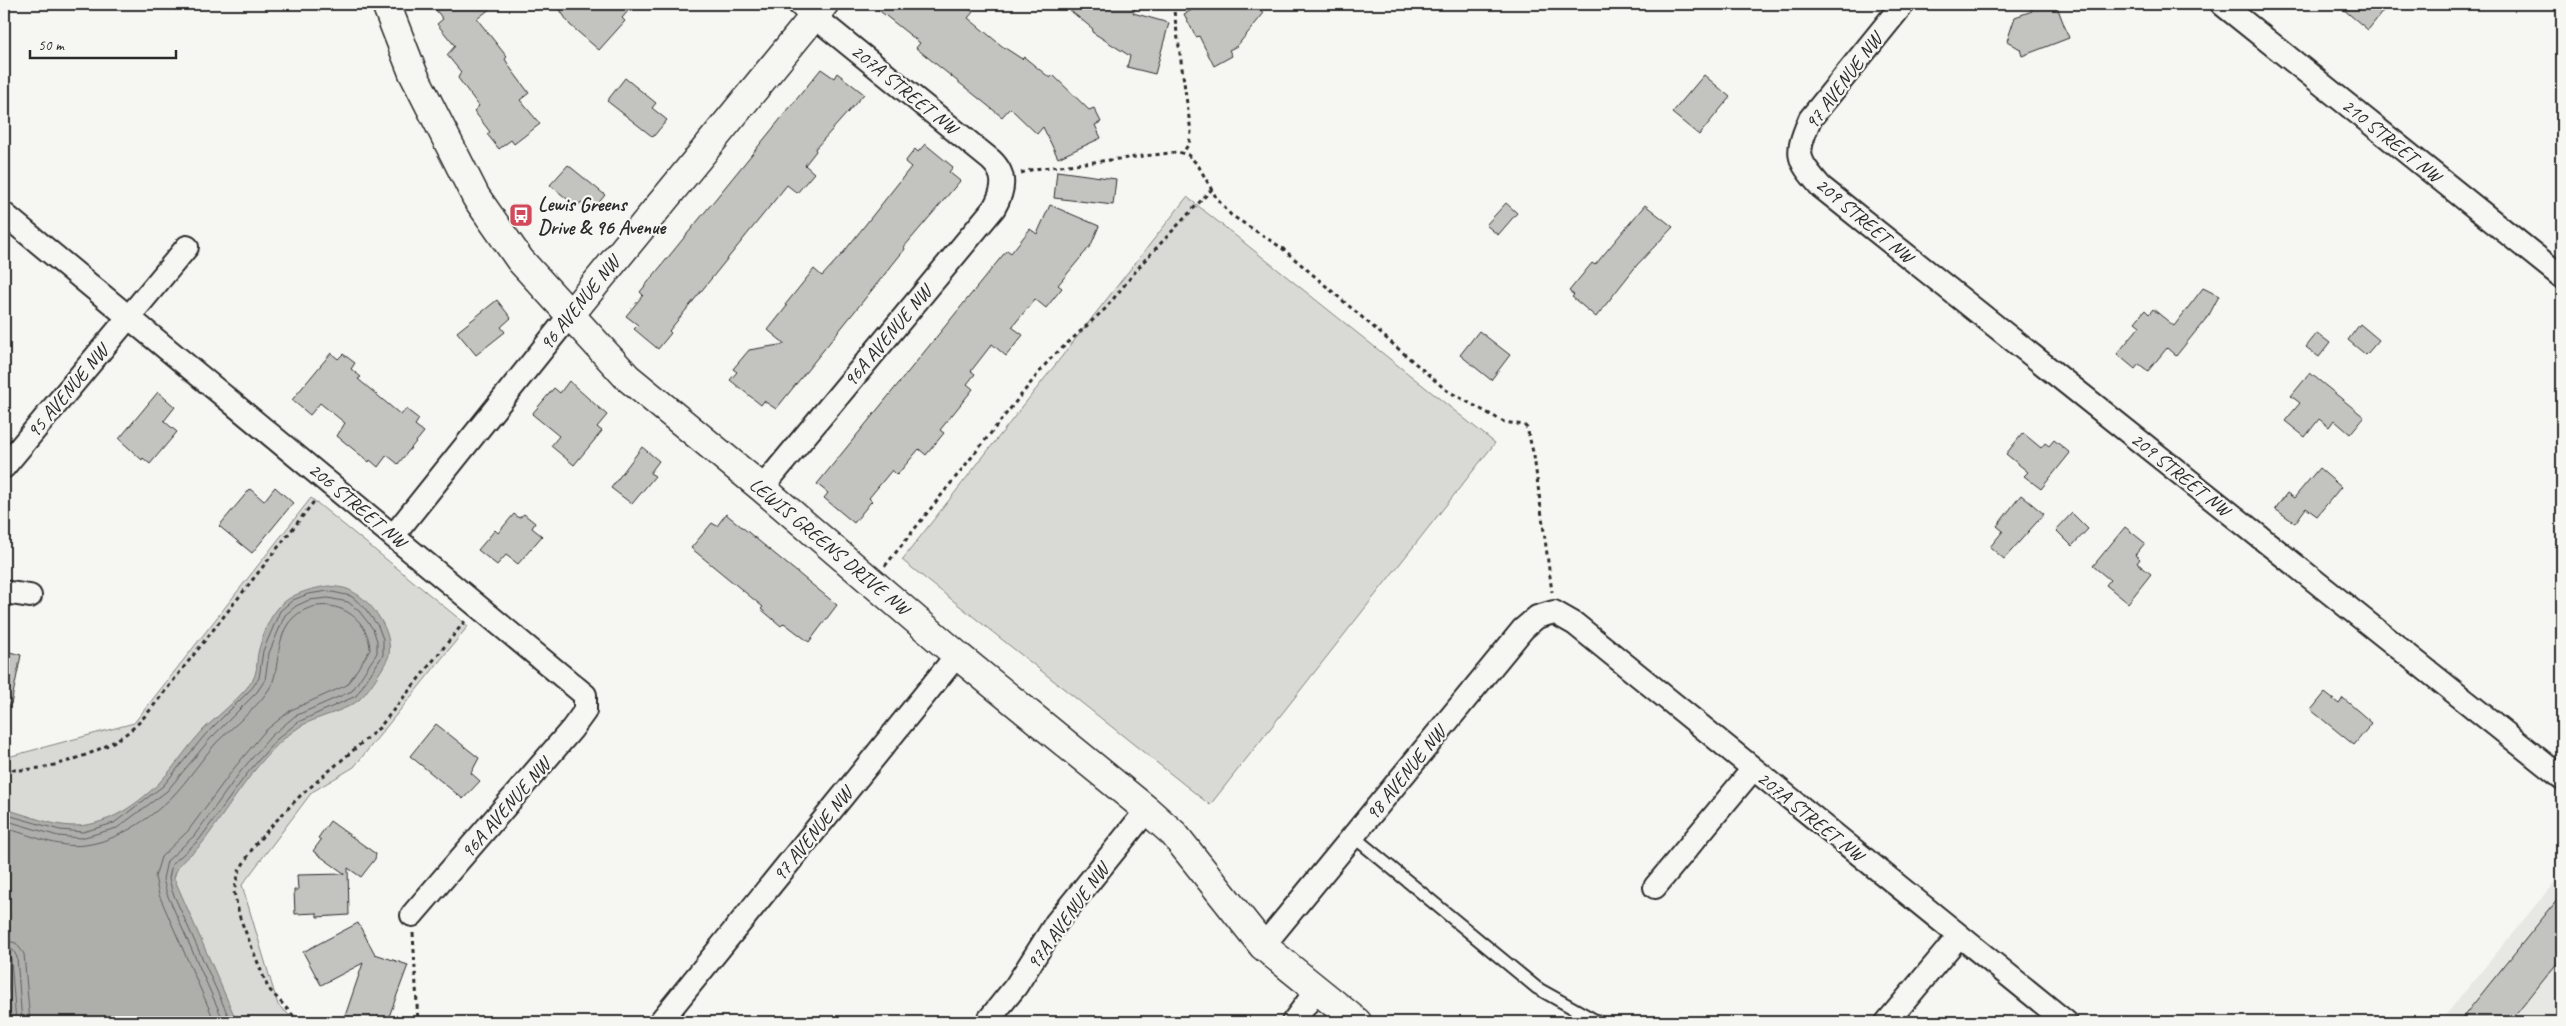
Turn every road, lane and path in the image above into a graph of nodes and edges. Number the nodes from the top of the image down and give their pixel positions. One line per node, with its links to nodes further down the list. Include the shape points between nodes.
1 (386, 4): 14 (street, LEWIS GREENS DRIVE NW, via 413,73 476,197 520,260)
2 (1173, 4): 6 (path, via 1191,132 1190,144)
3 (1903, 4): 7 (street, 97 AVENUE NW, via 1810,119 1802,139 1800,153)
4 (2222, 4): 12 (street, 210 STREET NW)
5 (812, 8): 8 (street, 207A STREET NW, via 991,160); 14 (street, 96 AVENUE NW)
6 (1183, 152): 8 (path, via 1034,169); 9 (path, via 1198,166)
7 (1803, 165): 28 (street, 209 STREET NW, via 1821,187)
8 (1003, 180): 16 (street, 96A AVENUE NW, via 994,208)
9 (1212, 189): 19 (path, via 1144,261 1105,309 1049,360); 22 (path, via 1222,206 1240,223 1282,248 1446,390 1504,422 1527,428 1534,456)
10 (4, 214): 13 (street, 206 STREET NW)
11 (187, 247): 13 (street)
12 (2562, 277)
13 (129, 315): 15 (street, 95 AVENUE NW); 18 (street, 206 STREET NW)
14 (570, 315): 16 (street, LEWIS GREENS DRIVE NW, via 627,377); 18 (street, 96 AVENUE NW)
15 (4, 467)
16 (762, 488): 19 (street, LEWIS GREENS DRIVE NW)
17 (320, 493): 27 (path, via 151,709 131,729 106,745 67,761 16,771)
18 (394, 535): 25 (street, 206 STREET NW)
19 (872, 582): 24 (street, LEWIS GREENS DRIVE NW)
20 (4, 592): 21 (street)
21 (30, 596)
22 (1554, 612): 26 (street, 207A STREET NW, via 1575,624); 30 (street, 98 AVENUE NW, via 1537,617 1523,629)
23 (472, 613): 37 (path, via 379,728 300,796 254,846 239,871 234,892 240,918 268,988)
24 (957, 655): 29 (street, LEWIS GREENS DRIVE NW); 36 (street, 97 AVENUE NW)
25 (585, 695): 32 (street, 96A AVENUE NW, via 585,711 572,729)
26 (1753, 768): 31 (street); 33 (street, 207A STREET NW)
27 (4, 769)
28 (2562, 778)
29 (1147, 810): 34 (street, LEWIS GREENS DRIVE NW, via 1174,834); 39 (street, 97A AVENUE NW, via 1056,923 1016,986)
30 (1354, 837): 34 (street, 98 AVENUE NW); 42 (lane, via 1537,988)
31 (1655, 887)
32 (412, 915): 38 (path)
33 (1959, 936): 43 (street); 44 (street, 207A STREET NW)
34 (1263, 946): 35 (street, LEWIS GREENS DRIVE NW)
35 (1316, 991): 40 (street); 41 (street, LEWIS GREENS DRIVE NW)
36 (663, 1018)
37 (299, 1022)
38 (418, 1022)
39 (987, 1022)
40 (1293, 1022)
41 (1356, 1022)
42 (1598, 1022)
43 (1887, 1022)
44 (2066, 1022)

